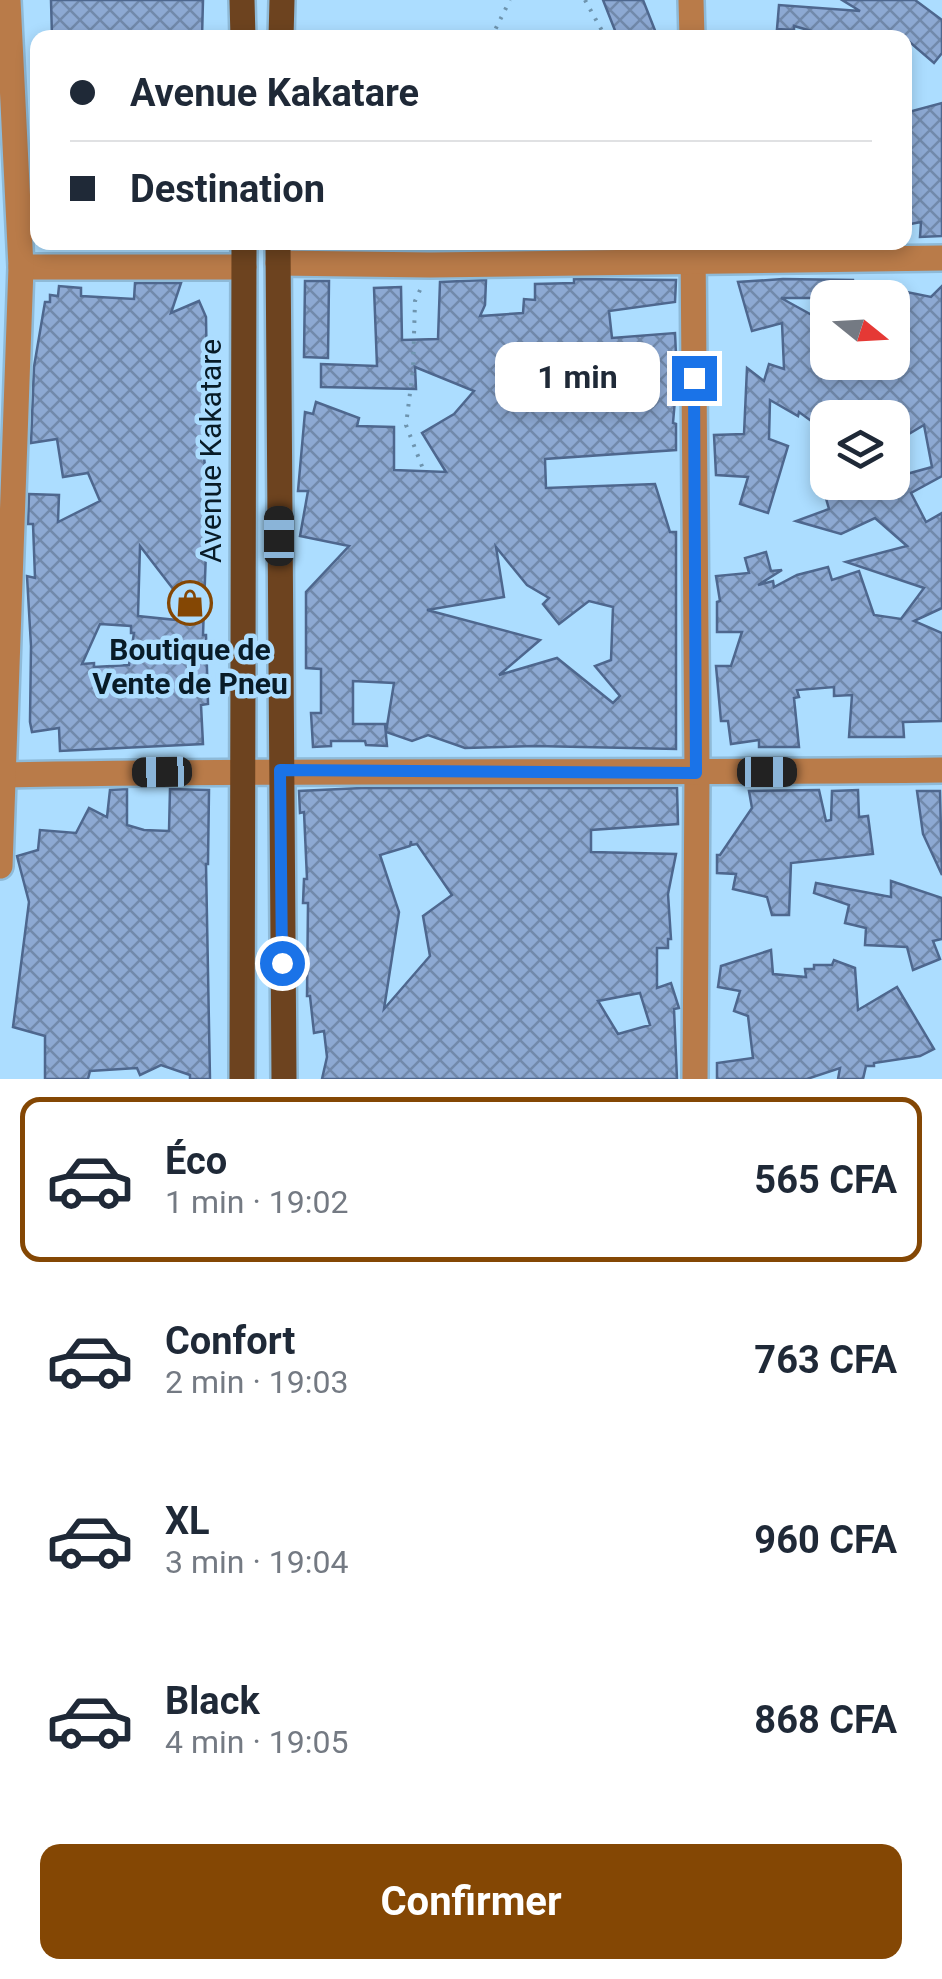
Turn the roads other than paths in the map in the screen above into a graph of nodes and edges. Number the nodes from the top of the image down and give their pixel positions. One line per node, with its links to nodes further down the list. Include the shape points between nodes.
1 (8, 0): 12 (street)
2 (242, 0): 5 (main road)
3 (282, 0): 6 (main road)
4 (691, 0): 7 (street)
5 (242, 30)
6 (281, 30)
7 (692, 30)
8 (693, 251): 9 (street, via 430,265); 11 (street); 16 (street)
9 (278, 253): 14 (main road)
10 (244, 255): 12 (street); 13 (main road, Avenue Kakatare)
11 (942, 258)
12 (21, 267): 17 (street)
13 (240, 770): 14 (street); 17 (street); 19 (main road, Avenue Kakatare)
14 (280, 770): 16 (street); 20 (main road)
15 (942, 770): 16 (street)
16 (696, 773): 21 (street)
17 (4, 775): 18 (street)
18 (0, 866)
19 (242, 1079)
20 (284, 1079)
21 (694, 1079)

